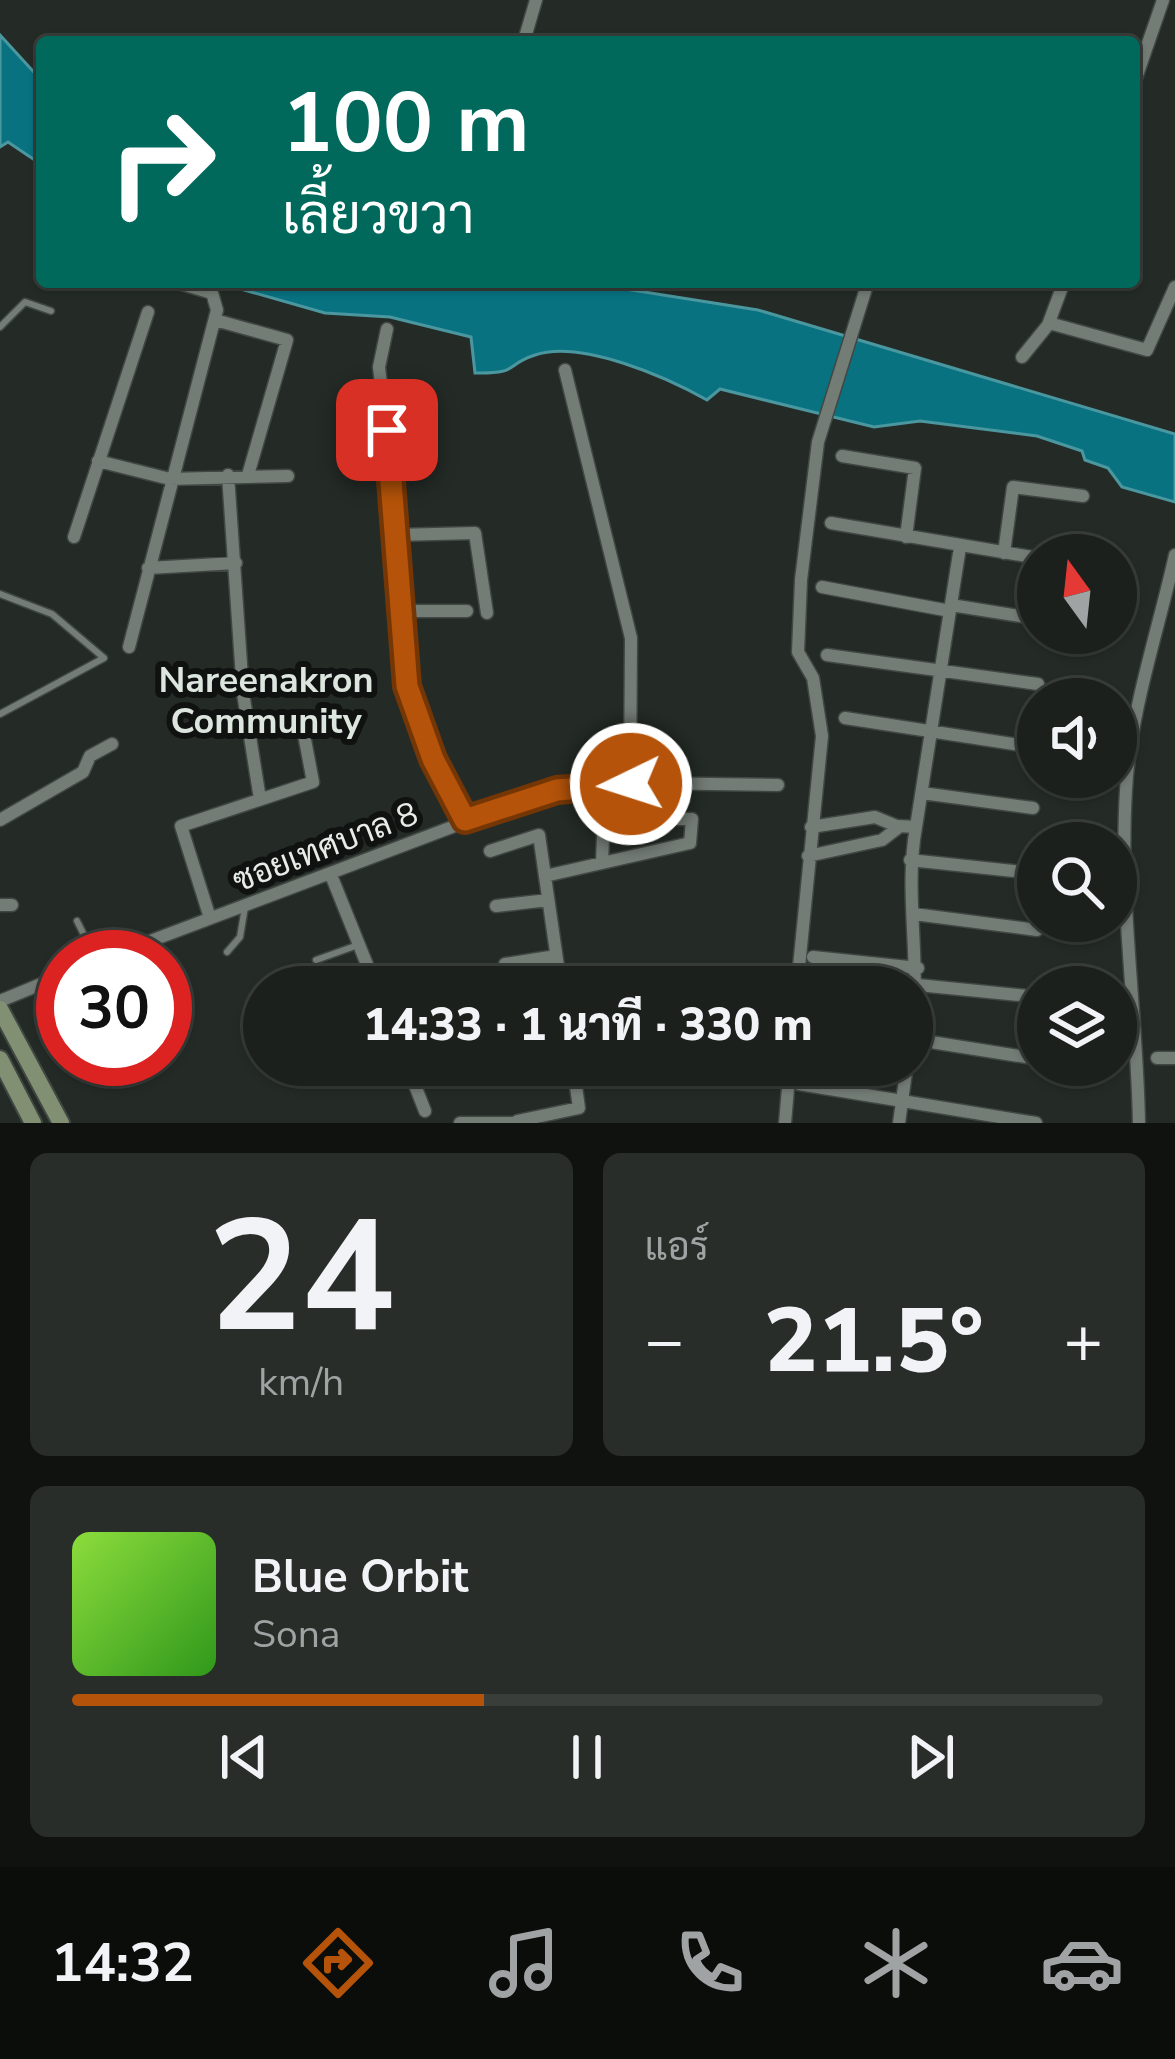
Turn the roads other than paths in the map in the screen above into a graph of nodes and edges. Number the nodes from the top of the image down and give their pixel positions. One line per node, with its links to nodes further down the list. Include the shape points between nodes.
1 (536, 0): 3 (street)
2 (1163, 0): 4 (street)
3 (526, 34)
4 (1140, 67)
5 (1175, 287): 12 (street, via 1147,350)
6 (193, 288): 11 (street, via 215,295)
7 (866, 288): 61 (street, via 818,442 801,580 798,652 813,678 823,736)
8 (1062, 288): 12 (street)
9 (51, 310): 13 (lane, via 26,302)
10 (148, 312): 18 (street)
11 (215, 320): 20 (street, via 287,340); 22 (street)
12 (1049, 322): 15 (street)
13 (0, 327)
14 (387, 329): 25 (street, via 379,368)
15 (1022, 358)
16 (565, 370): 51 (street, via 631,638)
17 (842, 456): 27 (street, via 915,468)
18 (98, 461): 22 (street); 26 (street)
19 (228, 475): 20 (street); 22 (street); 32 (street)
20 (248, 476): 21 (street)
21 (288, 476)
22 (170, 479): 33 (street)
23 (1084, 496): 29 (street, via 1013,487)
24 (830, 523): 27 (street)
25 (396, 535): 37 (street); 39 (street, via 475,532)
26 (74, 537)
27 (906, 537): 28 (street)
28 (960, 547): 29 (street); 36 (street)
29 (1004, 553): 30 (street)
30 (1017, 555)
31 (1175, 555): 113 (street, via 1125,793)
32 (236, 563): 33 (street); 55 (street, via 243,693)
33 (148, 568): 41 (street)
34 (822, 587): 36 (street)
35 (0, 594): 45 (lane, via 52,614 104,658)
36 (950, 608): 40 (street); 43 (street)
37 (401, 611): 38 (street); 59 (street, via 407,686)
38 (466, 611)
39 (487, 613)
40 (1017, 616)
41 (129, 647)
42 (827, 655): 43 (street)
43 (941, 669): 44 (street); 48 (street)
44 (1017, 681)
45 (0, 714)
46 (845, 718): 48 (street)
47 (302, 724): 55 (street, via 313,782)
48 (931, 732): 50 (street); 54 (street)
49 (112, 744): 58 (street, via 90,756 83,772)
50 (1017, 745)
51 (631, 784): 52 (street, ซอยเทศบาล 8); 53 (street, ซอยเทศบาล 8)
52 (778, 785)
53 (605, 786): 57 (street); 59 (street, ซอยเทศบาล 8, via 557,790)
54 (922, 793): 56 (street); 62 (street)
55 (260, 800): 74 (street, via 181,826)
56 (1033, 808)
57 (604, 819): 66 (street); 66 (street, via 692,818 690,843)
58 (0, 820)
59 (465, 820): 68 (street, ซอยเทศบาล 8)
60 (898, 826): 61 (street, via 875,817); 62 (street); 64 (street, via 882,840)
61 (811, 827): 64 (street)
62 (916, 827): 65 (street)
63 (490, 851): 69 (street, via 539,836)
64 (808, 856): 87 (street)
65 (910, 860): 67 (street); 73 (street)
66 (602, 862): 69 (street)
67 (1017, 871)
68 (331, 875): 71 (street, ซอยเทศบาล 8); 79 (street)
69 (544, 876): 70 (street)
70 (548, 900): 72 (street); 81 (street)
71 (245, 905): 74 (street, ซอยเทศบาล 8); 80 (lane, via 240,937)
72 (496, 906)
73 (914, 914): 76 (street); 89 (street)
74 (210, 917): 78 (street, ซอยเทศบาล 8)
75 (76, 921): 77 (lane)
76 (1017, 927)
77 (81, 930)
78 (177, 930)
79 (359, 945): 83 (lane); 85 (street)
80 (227, 952)
81 (556, 956): 84 (street); 86 (street)
82 (813, 956): 88 (street)
83 (316, 960)
84 (505, 964)
85 (368, 966)
86 (558, 966)
87 (799, 966)
88 (901, 966)
89 (919, 966)
90 (933, 986): 92 (street)
91 (36, 988): 93 (street)
92 (1017, 995)
93 (0, 1005): 108 (main road)
94 (933, 1042): 95 (street)
95 (1017, 1056)
96 (1157, 1058): 97 (street)
97 (1175, 1058)
98 (0, 1059): 107 (main road)
99 (415, 1086): 105 (street)
100 (576, 1086): 106 (street, via 579,1108)
101 (788, 1086): 110 (street)
102 (810, 1086): 104 (street)
103 (904, 1086): 104 (street)
104 (902, 1102): 111 (street); 112 (street)
105 (425, 1111)
106 (518, 1122): 109 (street)
107 (33, 1123)
108 (61, 1123)
109 (460, 1123)
110 (785, 1123)
111 (899, 1123)
112 (1036, 1123)
113 (1139, 1123)

